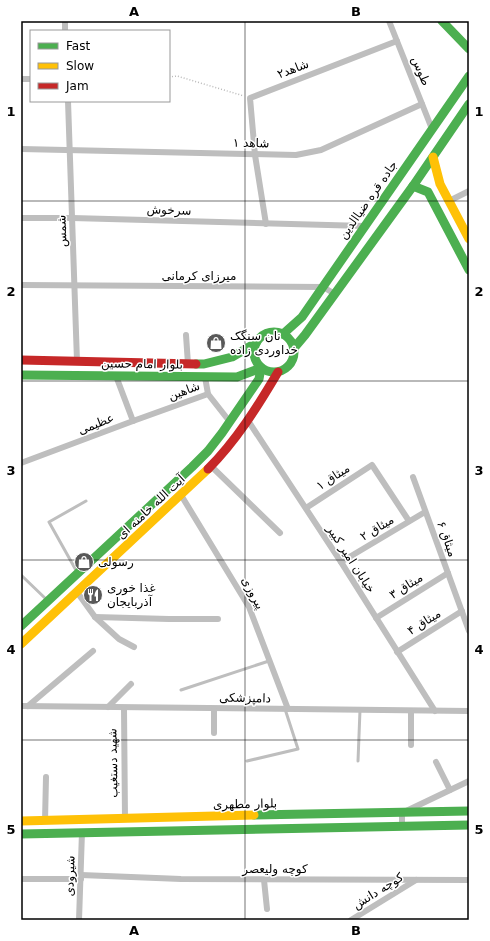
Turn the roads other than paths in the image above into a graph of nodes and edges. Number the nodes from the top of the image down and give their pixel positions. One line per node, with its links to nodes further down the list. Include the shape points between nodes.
1 (389, 21): 3 (street, طوس)
2 (442, 21): 4 (street)
3 (397, 41): 7 (street, طوس); 12 (street, شاهد۲, via 250,98)
4 (469, 49)
5 (469, 76): 9 (street, جاده قره ضیاالدین)
6 (68, 102): 11 (street, شمس)
7 (422, 104): 9 (street, طوس); 12 (street, شاهد ۱, via 321,150 296,155)
8 (469, 104): 13 (street)
9 (432, 129): 20 (street, جاده قره ضیاالدین)
10 (21, 149): 11 (street, شاهد ۱)
11 (70, 150): 12 (street, شاهد ۱); 18 (street, شمس)
12 (255, 154): 19 (street)
13 (433, 157): 14 (street); 16 (street, via 440,184)
14 (413, 186): 22 (street, via 428,192); 26 (street)
15 (469, 191): 16 (street)
16 (450, 202): 21 (street)
17 (21, 218): 18 (street, سرخوش)
18 (72, 218): 19 (street, سرخوش); 24 (street, شمس)
19 (266, 224): 20 (street, سرخوش)
20 (365, 226): 25 (street, جاده قره ضیاالدین)
21 (469, 239)
22 (469, 270)
23 (21, 285): 24 (street, میرزای کرمانی)
24 (75, 286): 25 (street, میرزای کرمانی); 32 (street, شمس)
25 (323, 287): 26 (street); 27 (street, جاده قره ضیاالدین, via 302,317)
26 (335, 294): 30 (street)
27 (283, 334): 29 (street, via 270,332); 30 (street, via 288,337)
28 (186, 335): 33 (street)
29 (256, 343): 33 (street, بلوار امام حسین, via 232,357 204,364); 34 (street, via 254,356)
30 (294, 348): 35 (street, via 289,365)
31 (21, 360): 32 (street, بلوار امام حسین)
32 (77, 361): 33 (street, بلوار امام حسین)
33 (188, 364)
34 (261, 368): 35 (street); 38 (street, بلوار امام حسین, via 236,377); 42 (street, آیت الله خامنه ای, via 258,380)
35 (278, 372): 40 (street, آیت الله خامنه ای)
36 (21, 374): 37 (street, بلوار امام حسین)
37 (116, 376): 38 (street, بلوار امام حسین); 41 (street, عظیمی)
38 (205, 377): 39 (street)
39 (208, 394): 41 (street, شاهین); 42 (street, شاهین)
40 (247, 419): 44 (street, آیت الله خامنه ای, via 233,441); 48 (street, خیابان امیر کبیر)
41 (133, 421): 43 (street, عظیمی)
42 (230, 422): 53 (street, آیت الله خامنه ای, via 192,467)
43 (21, 463)
44 (211, 466): 46 (street, آیت الله خامنه ای); 51 (street)
45 (413, 477): 49 (street, میثاق ۶)
46 (181, 495): 56 (street, آیت الله خامنه ای); 68 (street, پیروزی, via 250,607)
47 (86, 501): 53 (lane, via 50,522)
48 (306, 508): 50 (street, میثاق ۱, via 372,465); 52 (street, خیابان امیر کبیر)
49 (425, 512): 50 (street, میثاق ۲); 54 (street, میثاق ۶)
50 (409, 521): 52 (street, میثاق ۲)
51 (280, 533)
52 (341, 562): 60 (street, خیابان امیر کبیر)
53 (78, 573): 57 (street, آیت الله خامنه ای)
54 (448, 573): 58 (street, میثاق ۶); 60 (street, میثاق ۳)
55 (21, 575): 57 (lane)
56 (77, 592): 59 (street); 64 (street, آیت الله خامنه ای)
57 (48, 601): 62 (street, آیت الله خامنه ای)
58 (462, 611): 63 (street, میثاق ۶); 67 (street, میثاق ۴)
59 (95, 617): 61 (street); 65 (street, via 119,639)
60 (376, 618): 67 (street, خیابان امیر کبیر)
61 (218, 619)
62 (21, 626)
63 (469, 631)
64 (21, 644)
65 (134, 648)
66 (93, 651): 72 (street)
67 (397, 652): 79 (street, خیابان امیر کبیر)
68 (270, 661): 70 (lane); 76 (street, پیروزی)
69 (131, 684): 73 (street)
70 (181, 690)
71 (21, 706): 72 (street, دامپزشکی)
72 (28, 706): 73 (street, دامپزشکی)
73 (108, 707): 74 (street, دامپزشکی)
74 (124, 708): 75 (street, دامپزشکی); 92 (street, شهید دستغیب)
75 (214, 709): 76 (street, دامپزشکی); 81 (street)
76 (286, 709): 77 (street, دامپزشکی); 84 (lane, via 298,749)
77 (360, 710): 78 (street, دامپزشکی); 83 (lane)
78 (411, 711): 79 (street, دامپزشکی); 82 (street)
79 (435, 711): 80 (street, دامپزشکی)
80 (469, 712)
81 (214, 733)
82 (411, 745)
83 (358, 760)
84 (246, 761)
85 (436, 762): 88 (street)
86 (46, 777): 93 (street)
87 (469, 781): 88 (street)
88 (450, 790): 90 (street)
89 (469, 811): 90 (street, بلوار مطهری)
90 (402, 813): 91 (street, بلوار مطهری); 96 (street)
91 (255, 815): 92 (street, بلوار مطهری); 97 (street)
92 (125, 819): 93 (street, بلوار مطهری)
93 (45, 821): 94 (street, بلوار مطهری)
94 (21, 822)
95 (469, 824): 96 (street, بلوار مطهری)
96 (402, 826): 97 (street, بلوار مطهری)
97 (255, 829): 98 (street, بلوار مطهری)
98 (82, 832): 99 (street, بلوار مطهری); 100 (street, شیرودی)
99 (21, 834)
100 (81, 877): 101 (street, کوچه ولیعصر); 102 (street, کوچه ولیعصر); 106 (street, شیرودی)
101 (21, 879)
102 (264, 880): 103 (street, کوچه ولیعصر); 105 (street)
103 (416, 880): 104 (street, کوچه ولیعصر); 107 (street, کوچه دانش)
104 (469, 880)
105 (267, 909)
106 (79, 920)
107 (351, 920)

